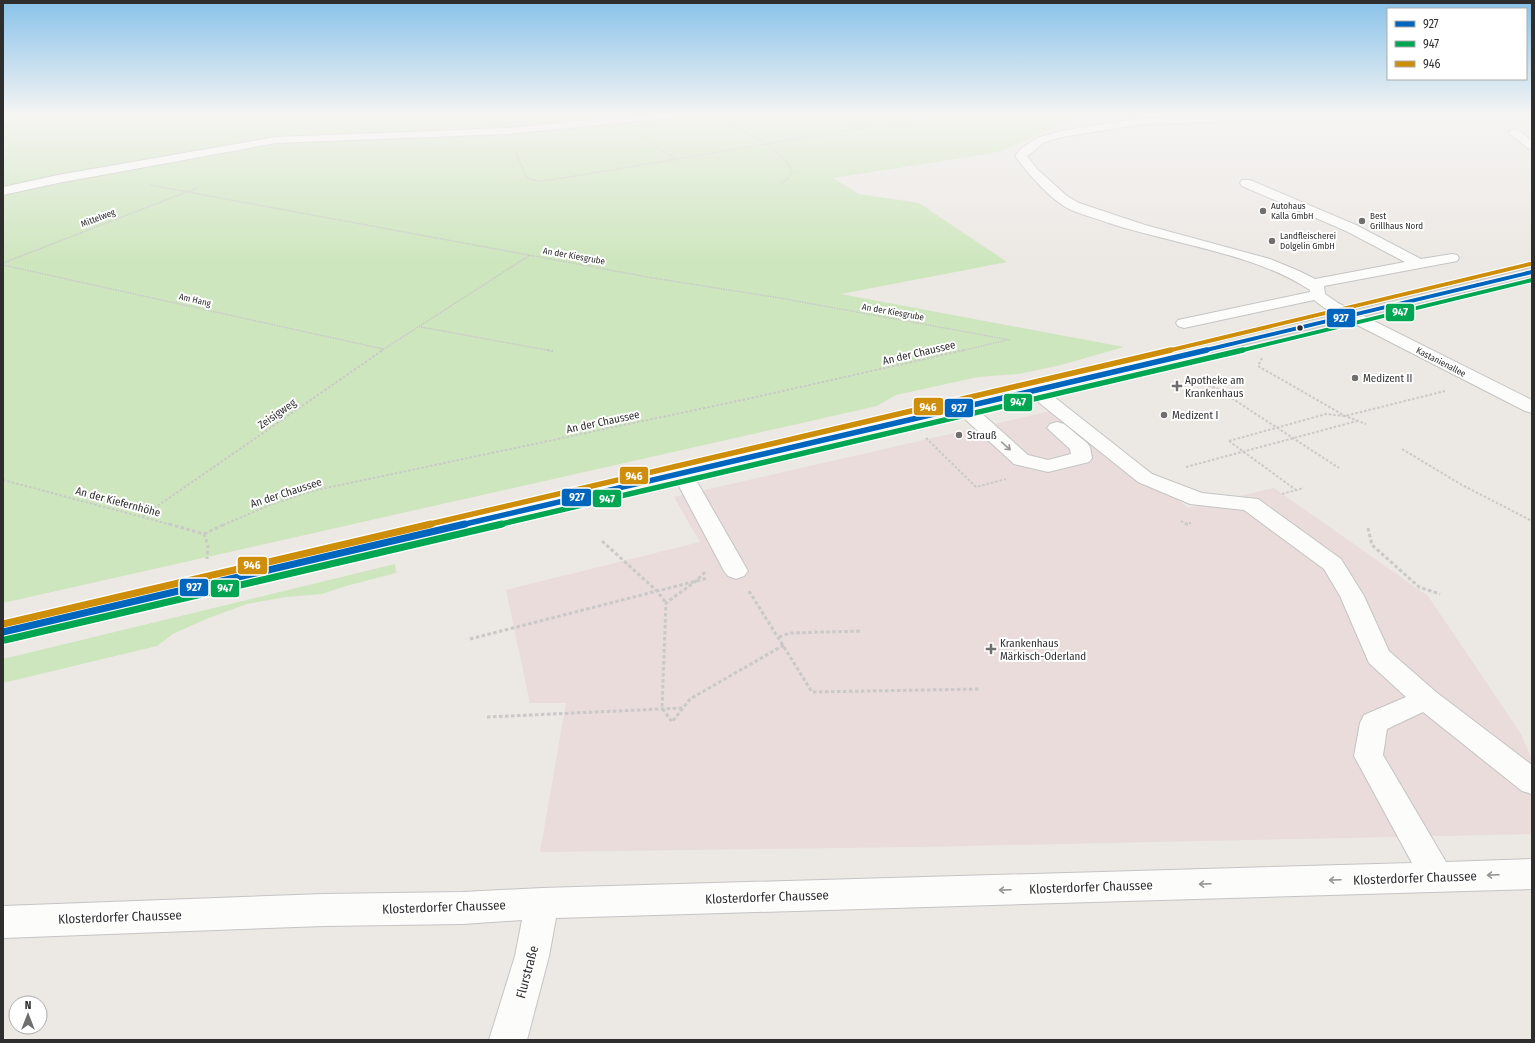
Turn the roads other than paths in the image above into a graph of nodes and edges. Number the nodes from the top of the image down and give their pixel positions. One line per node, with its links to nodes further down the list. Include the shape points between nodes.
1 (147, 163): 4 (street)
2 (1026, 163): 8 (street, Kastanienallee, via 1074,206 1176,238 1242,255 1289,272)
3 (1246, 183): 6 (street, via 1351,228)
4 (3, 191)
5 (1452, 258): 6 (street)
6 (1419, 264): 8 (street)
7 (1532, 272): 9 (main road)
8 (1315, 289): 9 (street, Kastanienallee, via 1332,306); 10 (street)
9 (1351, 316): 11 (main road); 13 (street, Kastanienallee)
10 (1184, 323)
11 (1024, 392): 12 (main road); 12 (street, one-way to 11, via 1021,460 1048,466 1082,458 1080,447); 15 (street, via 1145,478)
12 (962, 406): 14 (main road)
13 (1532, 407)
14 (682, 473): 17 (street); 18 (main road)
15 (1198, 499): 16 (street); 19 (street, via 1250,504 1333,564 1352,596 1378,656)
16 (1223, 515)
17 (736, 571)
18 (3, 632)
19 (1426, 699): 20 (street); 22 (street, via 1374,723 1368,756)
20 (1532, 782)
21 (1532, 874): 22 (street, Klosterdorfer Chaussee, one-way to 22)
22 (1437, 878): 23 (street, Klosterdorfer Chaussee, one-way to 23)
23 (542, 903): 24 (street, Klosterdorfer Chaussee, via 463,908); 25 (street, Flurstraße, via 532,956)
24 (3, 922)
25 (508, 1040)

